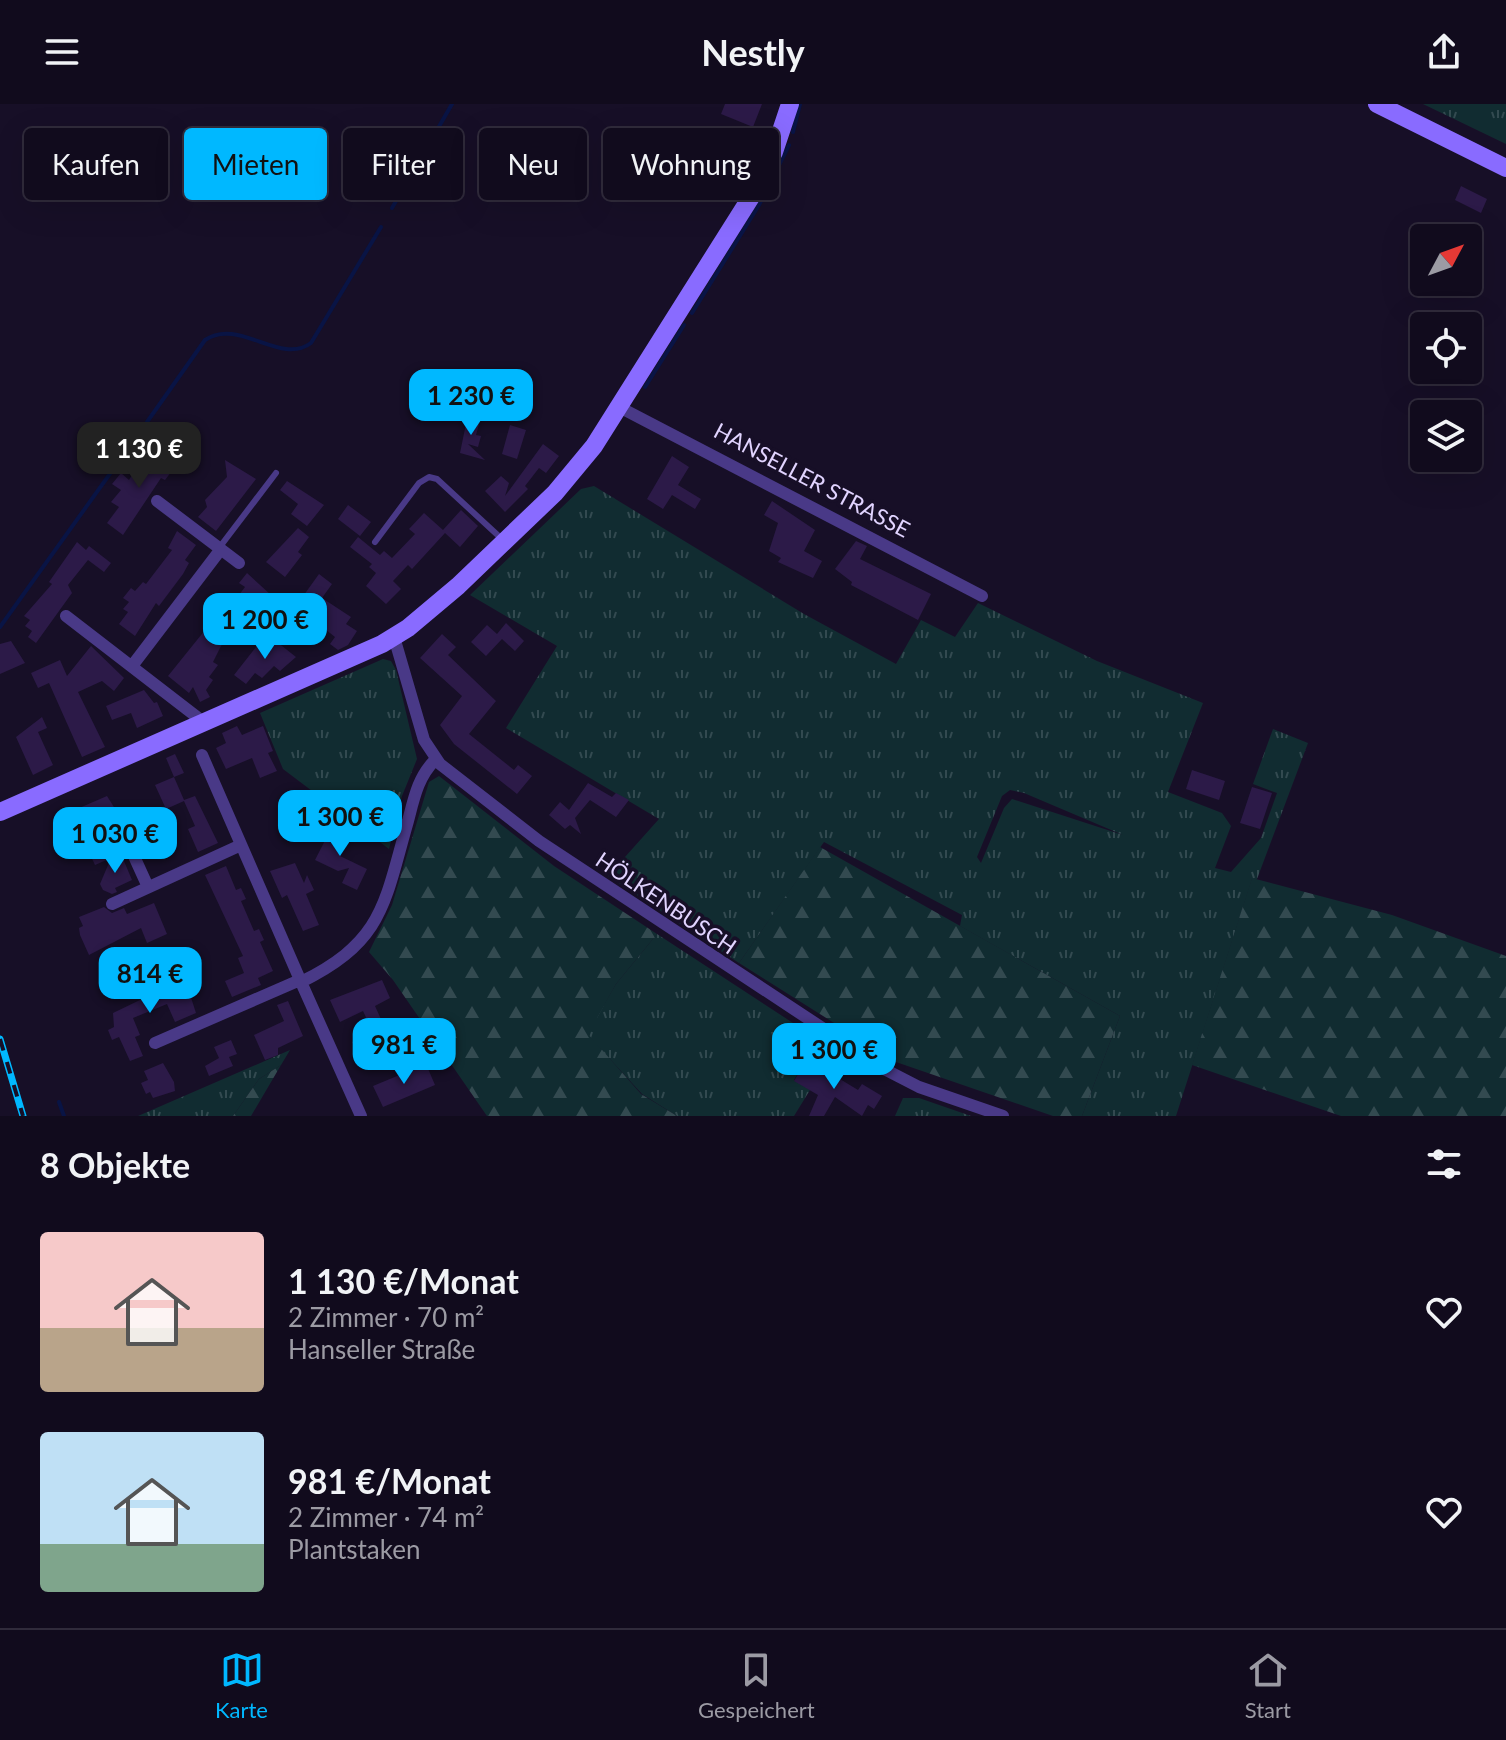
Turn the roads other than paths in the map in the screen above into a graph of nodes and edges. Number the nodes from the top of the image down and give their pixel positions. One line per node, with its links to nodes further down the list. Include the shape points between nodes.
1 (790, 104): 4 (main road, via 751,197)
2 (1377, 104): 3 (main road)
3 (1506, 168)
4 (621, 408): 8 (main road, via 564,484); 11 (street, HANSELLER STRASSE)
5 (276, 473): 9 (lane)
6 (157, 501): 9 (street)
7 (375, 542): 8 (lane, via 429,477)
8 (505, 542): 13 (main road)
9 (220, 548): 10 (street); 14 (street)
10 (239, 563)
11 (982, 596)
12 (66, 616): 14 (street)
13 (394, 637): 15 (main road); 17 (street, HÖLKENBUSCH, via 424,740)
14 (132, 666): 15 (street)
15 (201, 725): 18 (main road)
16 (202, 755): 20 (street)
17 (435, 760): 23 (street, via 419,781 373,925 342,960); 26 (street, HÖLKENBUSCH, via 539,841 886,1070)
18 (0, 812)
19 (123, 832): 21 (street)
20 (241, 845): 21 (street); 23 (street)
21 (148, 887): 22 (street)
22 (112, 904)
23 (300, 981): 24 (street); 25 (street)
24 (155, 1043)
25 (361, 1116)
26 (1003, 1116)

